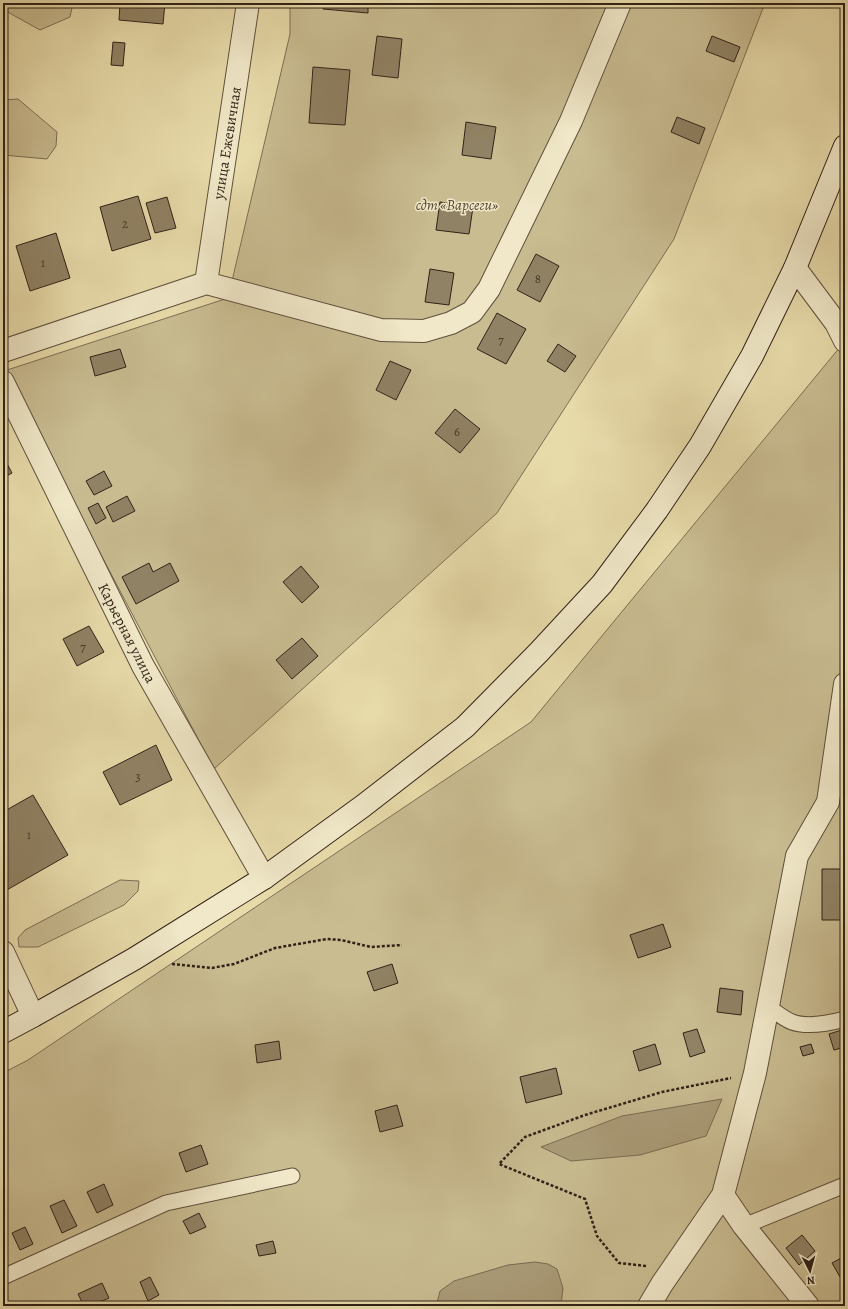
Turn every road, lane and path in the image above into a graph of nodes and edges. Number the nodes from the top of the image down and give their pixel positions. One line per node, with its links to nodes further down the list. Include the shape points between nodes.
1 (248, 3): 5 (street, улица Ежевичная)
2 (620, 3): 5 (street, via 571,122 489,289 472,312 451,323 424,331 381,330)
3 (844, 150): 4 (street)
4 (795, 268): 6 (street, via 836,323); 11 (street, via 752,356 700,446 602,584 465,727)
5 (206, 283): 7 (street)
6 (845, 341)
7 (3, 351)
8 (3, 382): 11 (street, Карьерная улица, via 143,666)
9 (845, 684): 10 (street)
10 (837, 803): 15 (street, via 797,856)
11 (264, 878): 14 (street)
12 (402, 945): 14 (path, via 371,947 327,939 275,948 234,964 212,968)
13 (3, 952): 16 (street)
14 (134, 959): 16 (street)
15 (768, 1007): 17 (lane, via 793,1022 810,1025); 19 (street)
16 (33, 1016): 18 (street)
17 (845, 1019)
18 (3, 1032)
19 (755, 1073): 22 (street); 24 (path, via 662,1092 578,1118 526,1137 499,1164 585,1199 597,1236 619,1263)
20 (292, 1176): 25 (lane, via 166,1203)
21 (845, 1185): 23 (lane)
22 (723, 1195): 23 (street); 24 (street)
23 (744, 1226): 27 (street)
24 (672, 1269): 26 (street)
25 (3, 1277)
26 (650, 1306)
27 (808, 1306)

